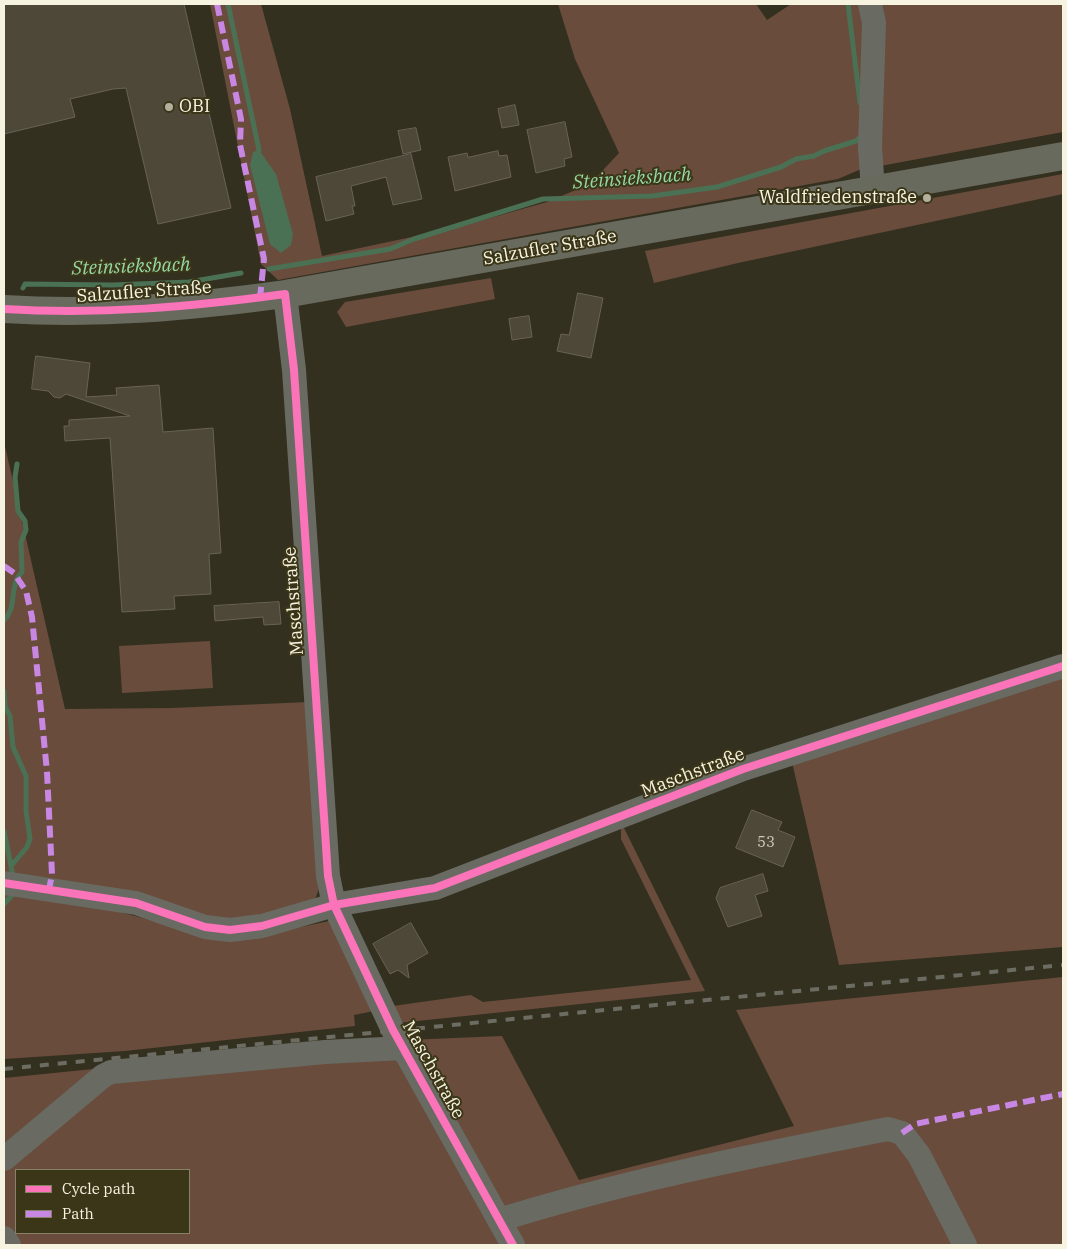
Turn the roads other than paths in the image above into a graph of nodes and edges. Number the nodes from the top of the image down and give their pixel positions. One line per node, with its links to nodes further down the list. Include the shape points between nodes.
1 (870, 4): 3 (street, via 874,23 870,147)
2 (1063, 156): 3 (main road, Salzufler Straße)
3 (873, 190): 4 (main road, Salzufler Straße)
4 (285, 294): 5 (main road, Salzufler Straße, via 130,311); 8 (street, Maschstraße, via 294,370 328,876)
5 (4, 309)
6 (1063, 666): 8 (street, Maschstraße, via 743,769 435,888)
7 (4, 883): 8 (street, Maschstraße, via 136,903 205,927 230,930 262,926)
8 (334, 905): 9 (street, Maschstraße)
9 (402, 1048): 10 (street, via 111,1072); 11 (street, Maschstraße)
10 (4, 1159)
11 (499, 1220): 14 (street, Maschstraße); 15 (street, via 565,1199 681,1171 888,1129 902,1133 919,1156)
12 (4, 1238): 13 (street)
13 (9, 1245)
14 (513, 1245)
15 (965, 1245)

